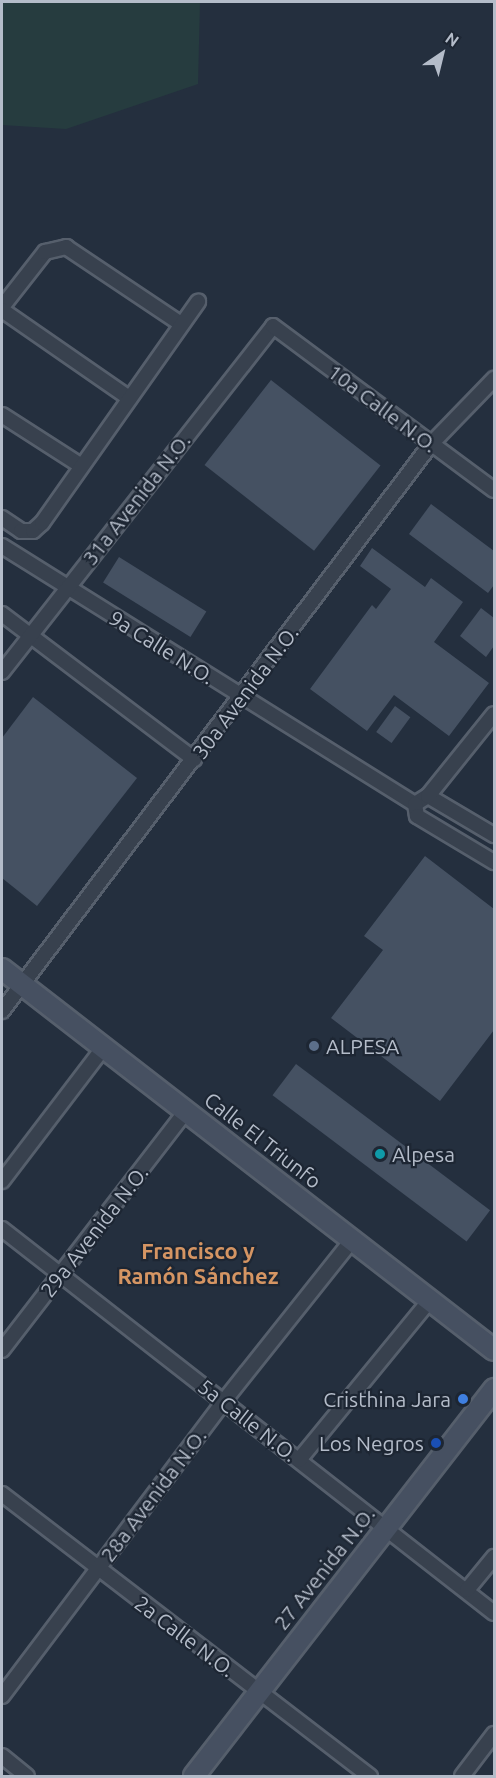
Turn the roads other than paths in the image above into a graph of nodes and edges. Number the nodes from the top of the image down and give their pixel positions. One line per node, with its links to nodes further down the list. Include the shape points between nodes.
1 (198, 302): 3 (street)
2 (2, 308): 3 (street, via 45,252 66,247); 6 (street)
3 (181, 324): 6 (street)
4 (273, 326): 8 (street, 10a Calle N.O.); 13 (street, 31a Avenida N.O.)
5 (495, 379): 8 (street, 30a Avenida N.O.)
6 (129, 398): 9 (street)
7 (2, 415): 9 (street)
8 (431, 444): 10 (street, 10a Calle N.O.); 17 (street, 30a Avenida N.O.)
9 (80, 465): 11 (street, via 33,531 21,531)
10 (495, 490)
11 (2, 518)
12 (2, 546): 13 (street, 9a Calle N.O.)
13 (66, 587): 15 (street, 31a Avenida N.O.); 17 (street, 9a Calle N.O.)
14 (2, 614): 15 (street)
15 (30, 635): 16 (street, 31a Avenida N.O.); 19 (street)
16 (2, 672)
17 (242, 696): 19 (street, 30a Avenida N.O.); 21 (street, 9a Calle N.O.)
18 (495, 714): 20 (street)
19 (194, 759): 25 (street, 30a Avenida N.O.)
20 (428, 796): 21 (street); 22 (street)
21 (415, 804): 23 (street, 9a Calle N.O., via 417,816)
22 (495, 835)
23 (495, 862)
24 (2, 969): 25 (main road, Calle El Triunfo)
25 (23, 986): 26 (street, 30a Avenida N.O.); 27 (main road, Calle El Triunfo)
26 (2, 1011)
27 (104, 1047): 28 (main road, Calle El Triunfo); 29 (street)
28 (186, 1111): 31 (main road, Calle El Triunfo); 32 (street, 29a Avenida N.O.)
29 (2, 1181)
30 (2, 1229): 32 (street, 5a Calle N.O.)
31 (352, 1240): 33 (main road, Calle El Triunfo); 37 (street, 28a Avenida N.O.)
32 (60, 1274): 34 (street, 29a Avenida N.O.); 37 (street, 5a Calle N.O.)
33 (430, 1300): 35 (main road, Calle El Triunfo); 38 (street)
34 (2, 1350)
35 (495, 1350)
36 (495, 1389): 40 (main road, 27 Avenida N.O.)
37 (224, 1401): 38 (street, 5a Calle N.O.); 42 (street, 28a Avenida N.O.)
38 (299, 1460): 40 (street, 5a Calle N.O.)
39 (2, 1494): 42 (street, 2a Calle N.O.)
40 (386, 1527): 43 (street, 5a Calle N.O.); 45 (main road, 27 Avenida N.O.)
41 (495, 1557): 43 (street)
42 (98, 1569): 45 (street, 2a Calle N.O.); 46 (street, 28a Avenida N.O.)
43 (467, 1590): 44 (street, 5a Calle N.O.)
44 (495, 1613)
45 (259, 1692): 50 (main road, 27 Avenida N.O.); 51 (street, 2a Calle N.O.)
46 (2, 1696)
47 (495, 1734): 52 (street)
48 (2, 1756): 49 (street)
49 (27, 1776)
50 (194, 1776)
51 (370, 1776)
52 (462, 1776)

